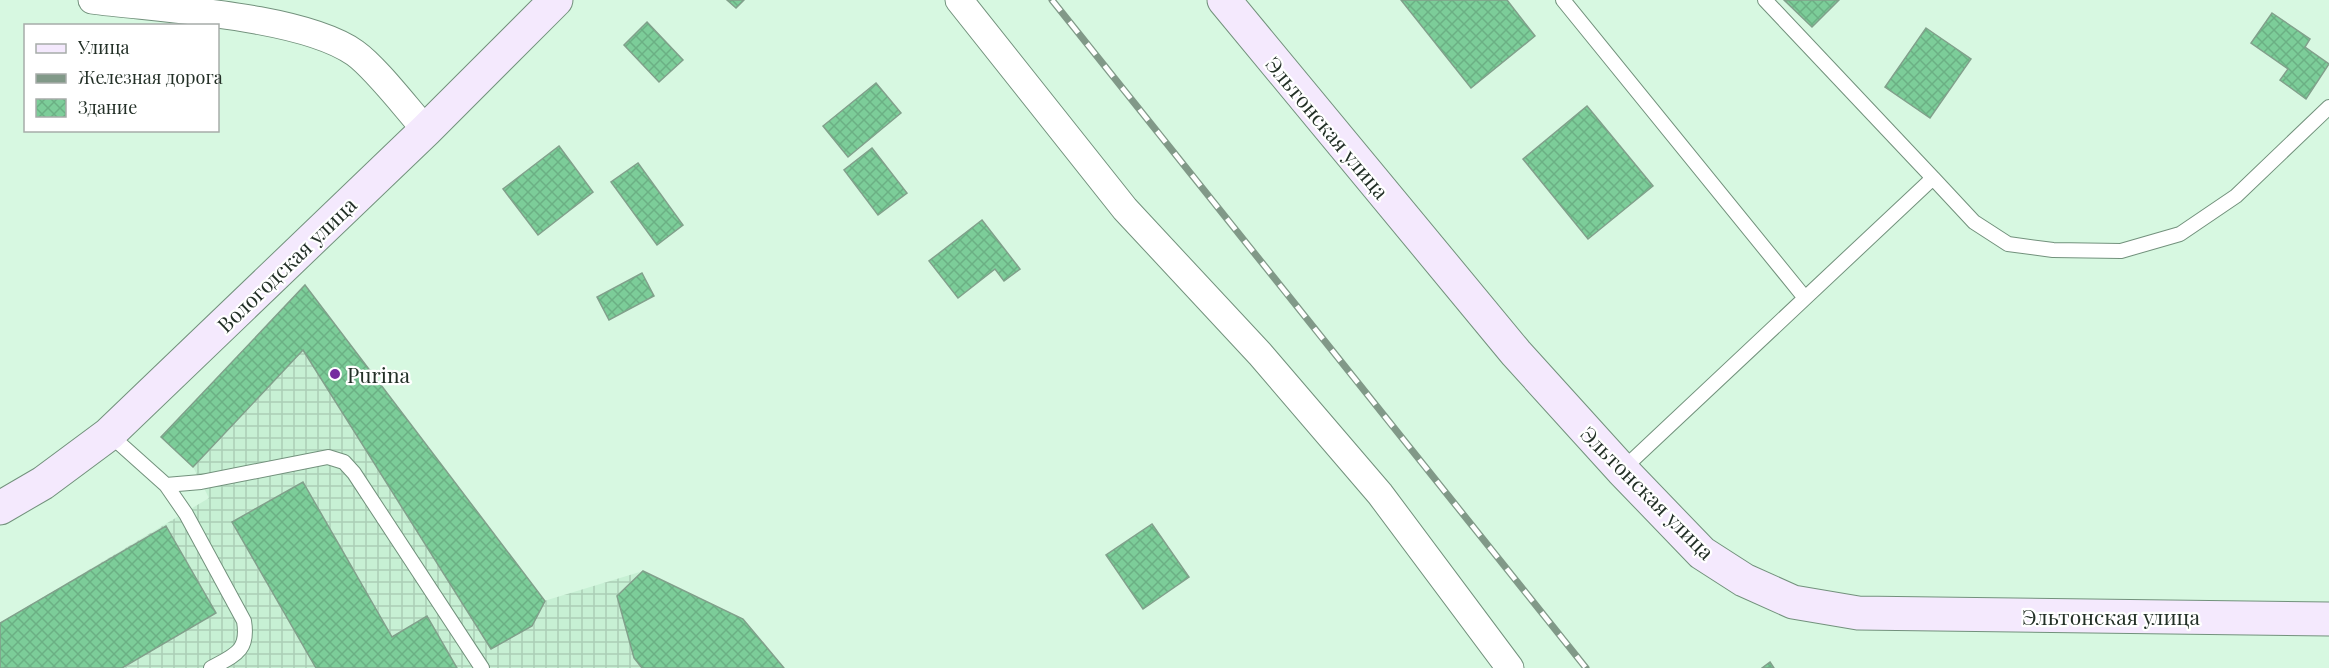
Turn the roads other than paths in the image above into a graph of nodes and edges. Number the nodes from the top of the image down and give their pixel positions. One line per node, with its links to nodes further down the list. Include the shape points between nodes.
1 (92, 0): 8 (street, via 251,20 338,42 357,54)
2 (556, 0): 8 (street, Вологодская улица)
3 (959, 0): 18 (street, via 1125,209 1260,354 1380,494)
4 (1224, 0): 12 (street, Эльтонская улица, via 1516,353)
5 (1563, 0): 10 (lane)
6 (1765, 0): 9 (lane)
7 (2329, 107): 9 (lane, via 2236,196 2180,234 2121,251 2053,250 2008,244 1974,222)
8 (426, 130): 11 (street, Вологодская улица)
9 (1933, 178): 10 (lane)
10 (1805, 298): 12 (lane)
11 (109, 434): 13 (lane); 14 (street, Вологодская улица)
12 (1622, 470): 15 (street, Эльтонская улица, via 1702,553 1744,580 1793,602 1858,613)
13 (166, 486): 16 (lane, via 186,514 244,621 247,636 243,648); 17 (lane, via 304,460 328,457 344,462)
14 (0, 508)
15 (2329, 619)
16 (211, 668)
17 (482, 668)
18 (1510, 668)

